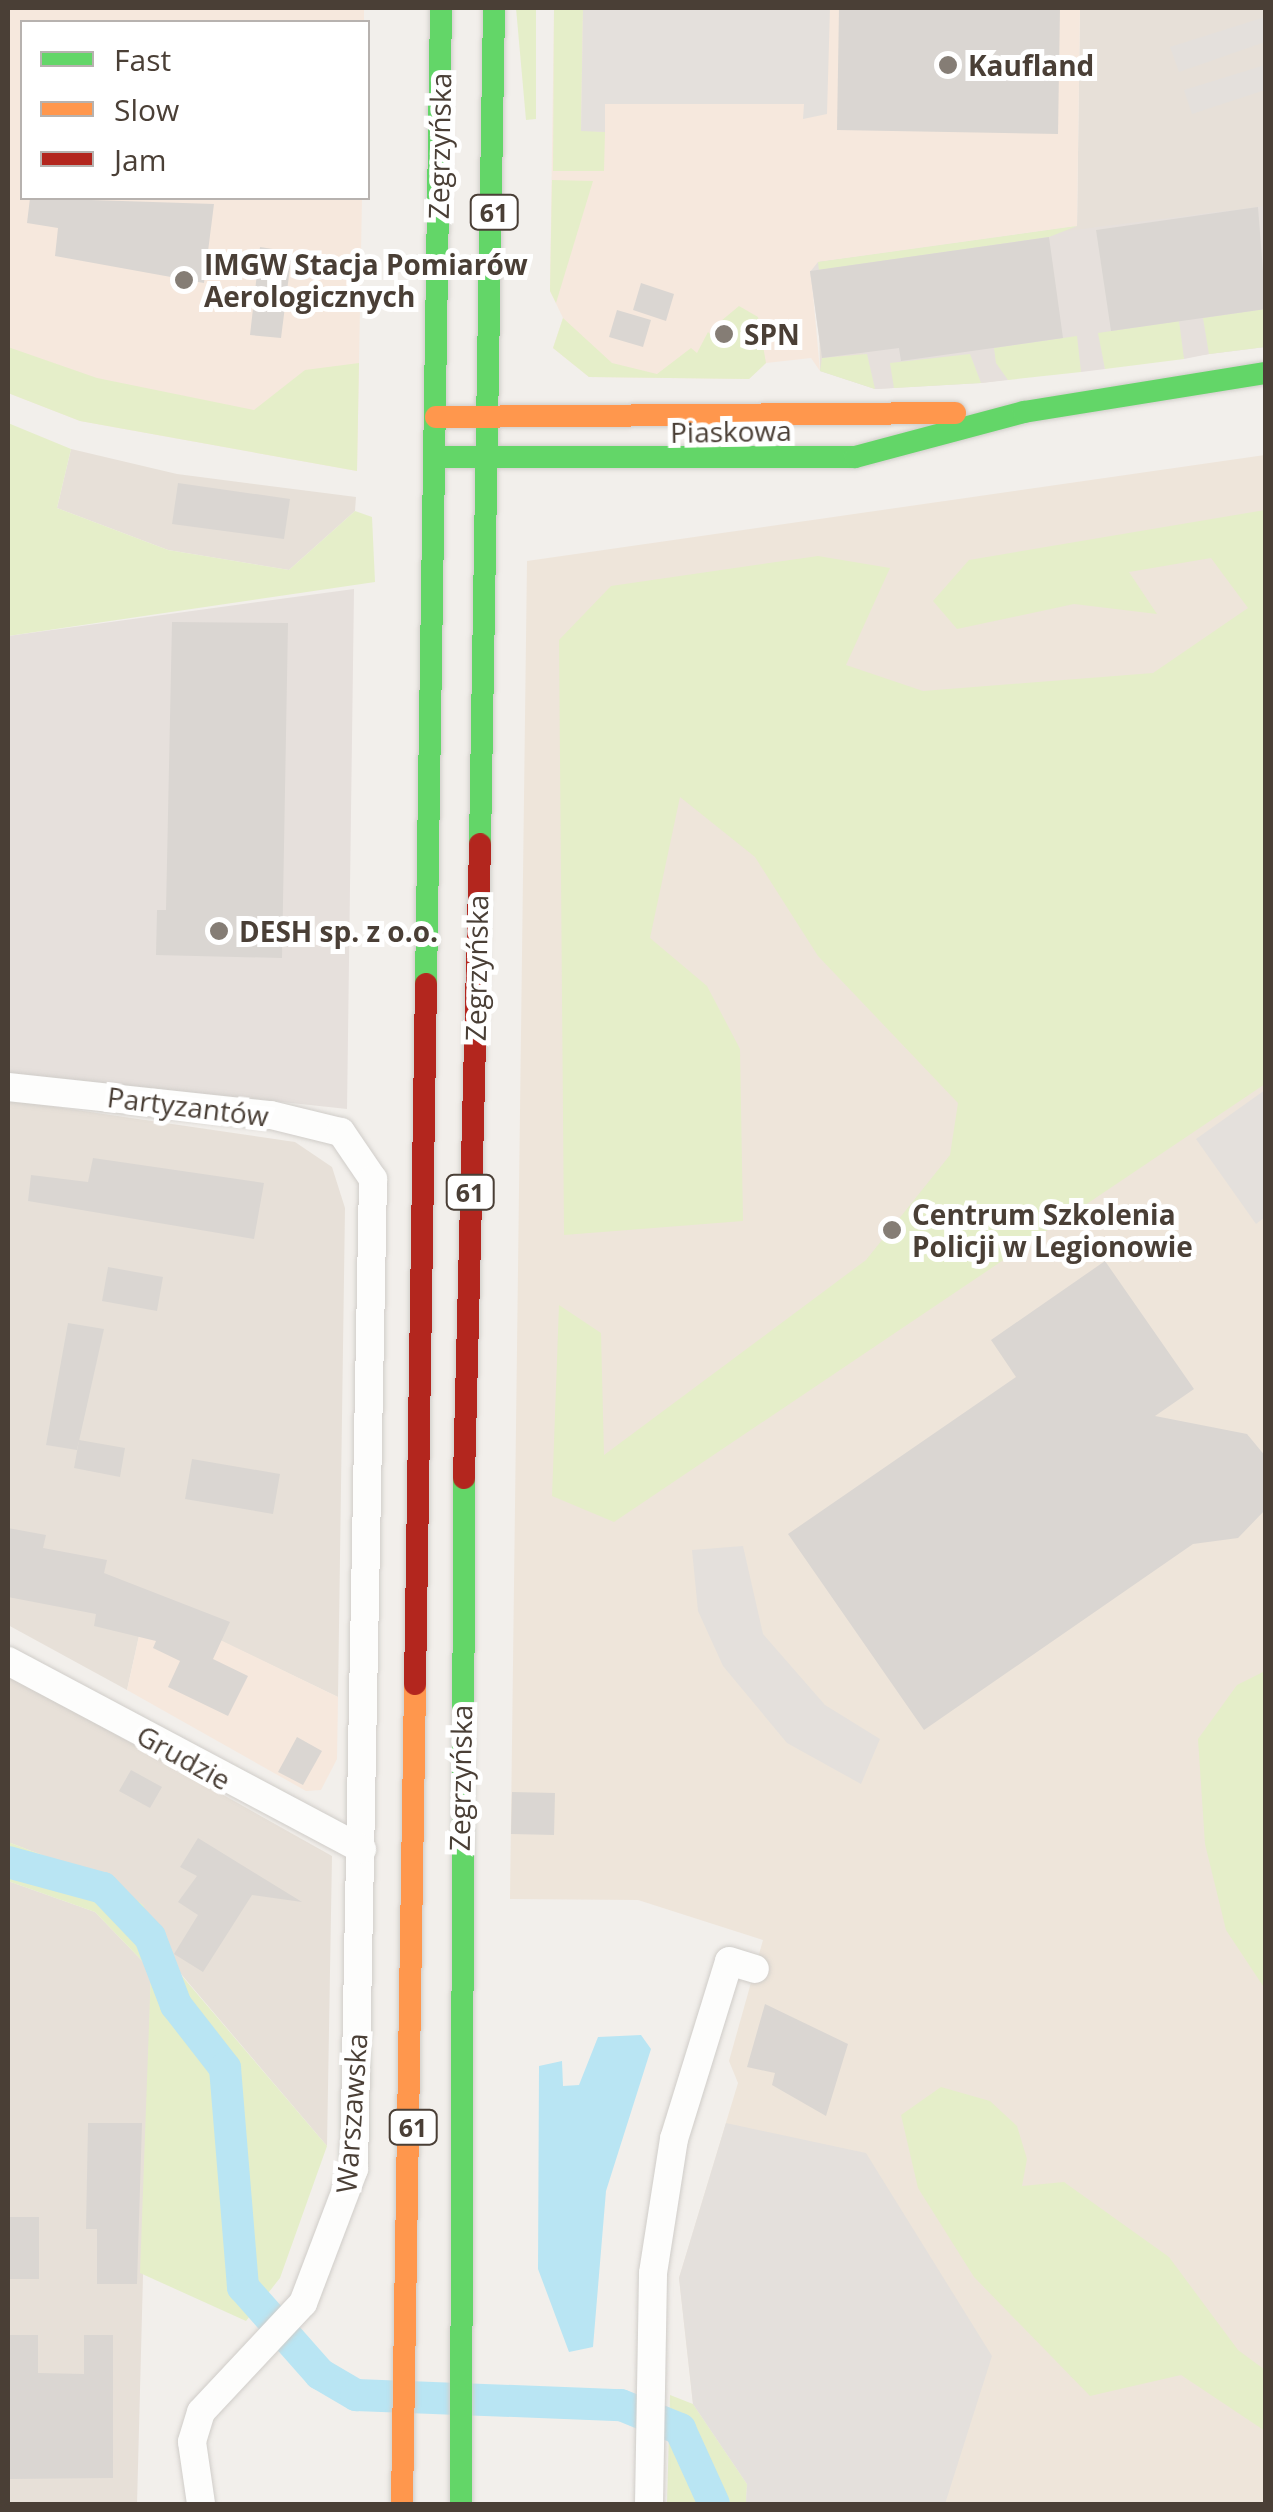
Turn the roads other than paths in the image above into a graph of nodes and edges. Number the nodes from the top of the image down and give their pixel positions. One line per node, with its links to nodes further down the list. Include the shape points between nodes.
1 (441, 8): 5 (main road, Zegrzyńska / 61)
2 (494, 8): 6 (main road, Zegrzyńska / 61)
3 (1266, 373): 4 (main road, Piaskowa)
4 (1024, 412): 6 (main road, Piaskowa); 8 (main road, Piaskowa, via 855,457)
5 (436, 417): 6 (main road, Piaskowa); 7 (main road, Zegrzyńska / 61)
6 (490, 417): 8 (main road, Zegrzyńska / 61)
7 (434, 457): 8 (main road, Piaskowa); 12 (main road, Zegrzyńska / 61)
8 (489, 457): 16 (main road, Zegrzyńska / 61, via 457,1928)
9 (8, 1087): 11 (street, Partyzantów, via 272,1115 342,1132 361,1149 373,1179)
10 (8, 1661): 11 (street, Grudzie)
11 (362, 1849): 14 (street, Warszawska, via 354,2169 303,2303 201,2412 192,2442)
12 (415, 1904): 15 (main road, Warszawska / 61)
13 (742, 1965): 17 (street, via 674,2139 652,2272)
14 (201, 2504)
15 (402, 2504)
16 (461, 2504)
17 (648, 2504)

